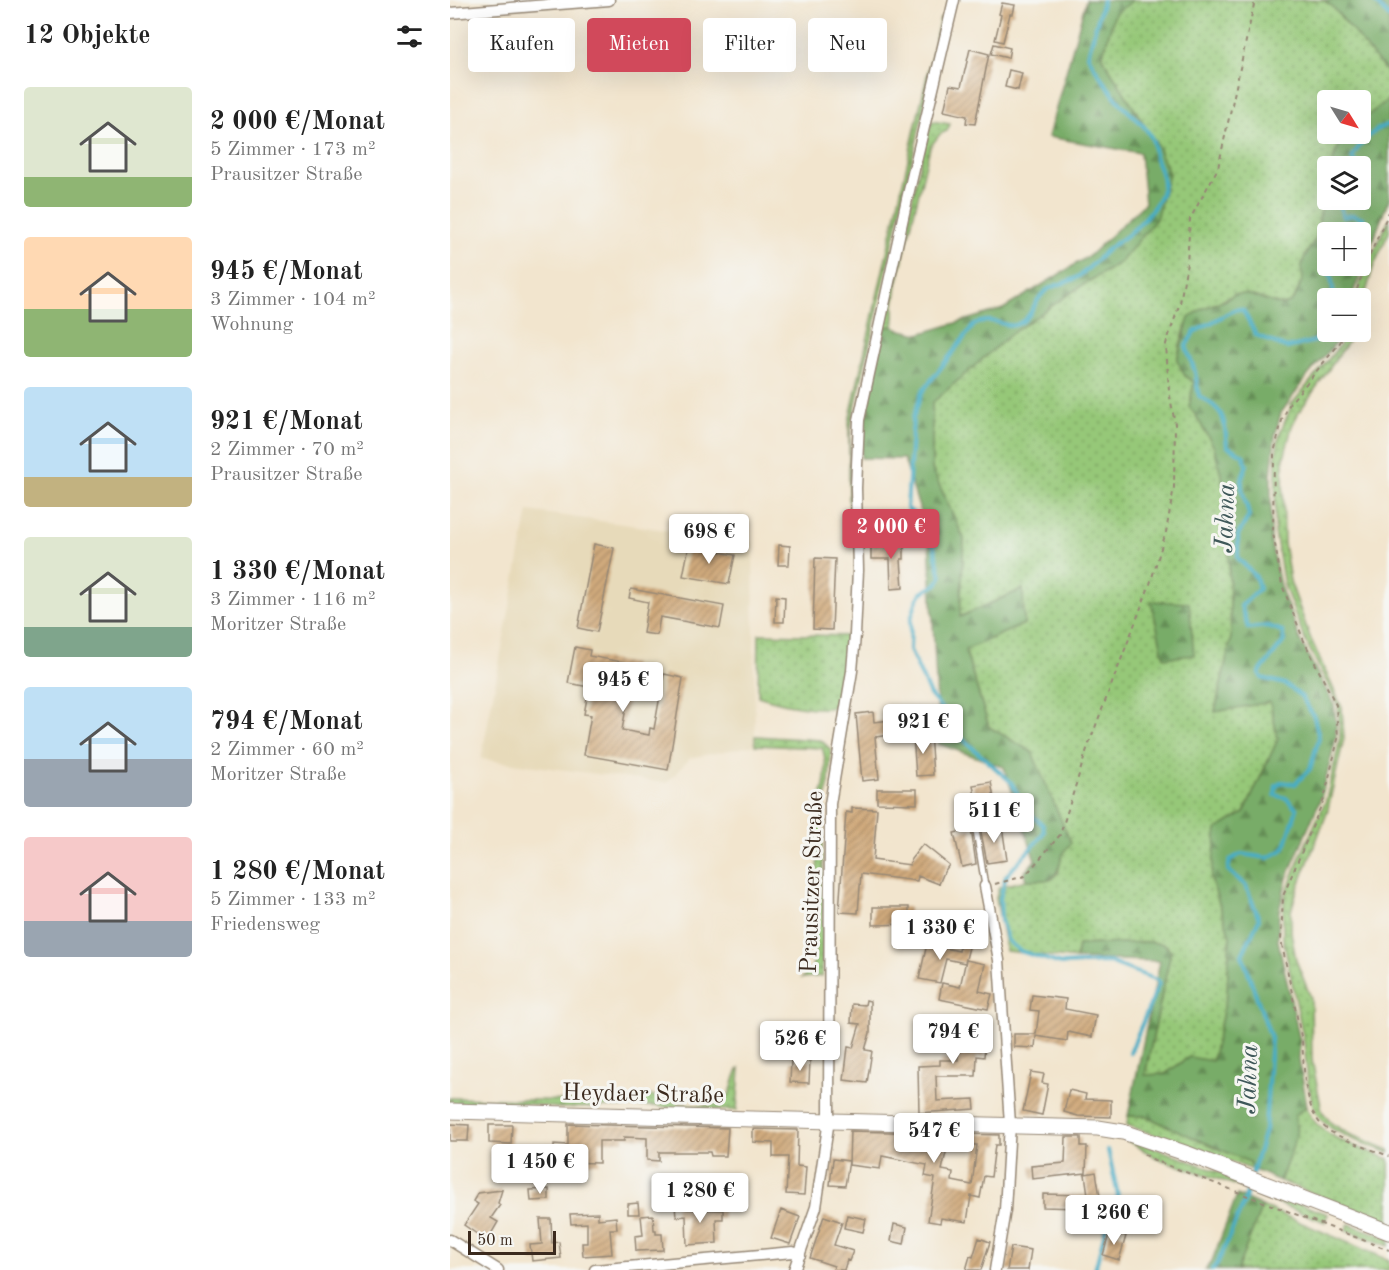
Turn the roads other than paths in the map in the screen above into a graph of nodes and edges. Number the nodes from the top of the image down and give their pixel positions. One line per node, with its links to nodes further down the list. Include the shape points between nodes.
1 (609, 0): 3 (street)
2 (954, 0): 7 (street, Prausitzer Straße, via 859,420 857,604 852,671 830,804)
3 (450, 13)
4 (1008, 819): 5 (lane, via 984,822 976,830)
5 (985, 886): 8 (street, via 999,960)
6 (450, 1111): 7 (main road, Heydaer Straße)
7 (829, 1120): 8 (main road, Heydaer Straße); 11 (street, Prausitzer Straße, via 816,1207)
8 (1011, 1125): 9 (main road, Heydaer Straße, via 1123,1132); 15 (street, via 1005,1210)
9 (1389, 1232)
10 (450, 1239): 12 (street)
11 (800, 1255): 13 (street, via 793,1252); 14 (street, Prausitzer Straße)
12 (498, 1270)
13 (595, 1270)
14 (794, 1270)
15 (995, 1270)

